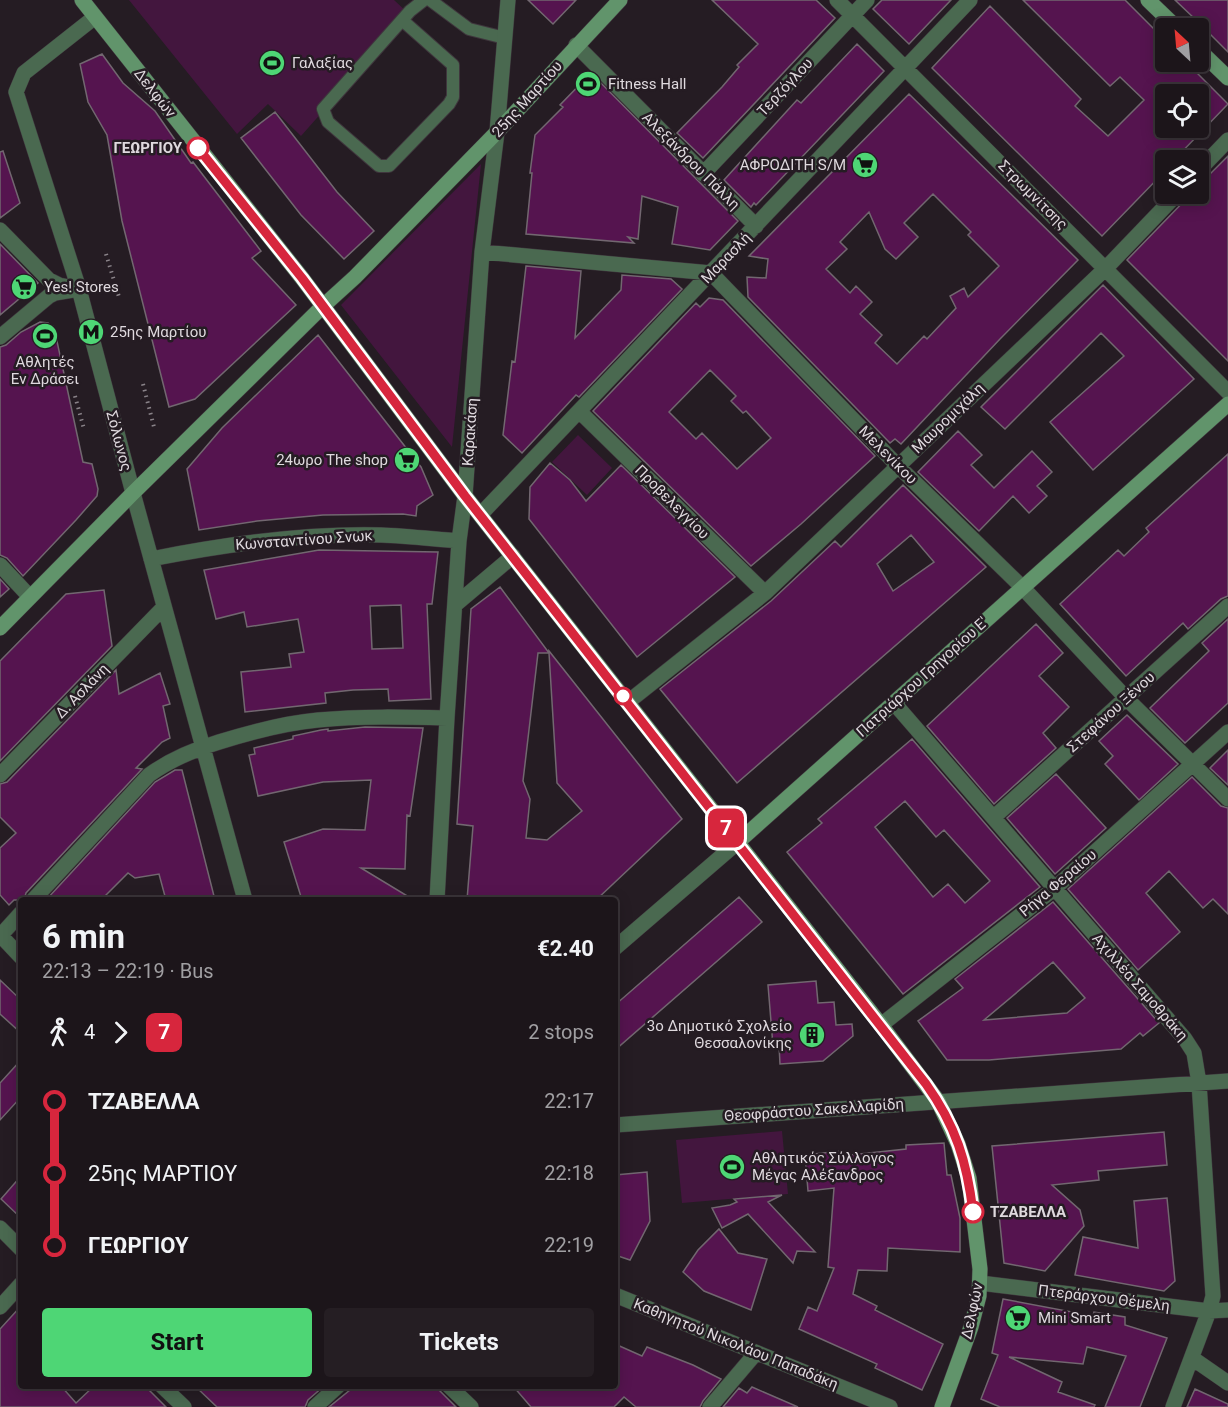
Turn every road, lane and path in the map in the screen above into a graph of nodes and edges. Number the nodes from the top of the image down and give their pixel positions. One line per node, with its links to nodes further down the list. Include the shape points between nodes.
1 (82, 0): 11 (main road, Δελφών)
2 (424, 0): 13 (lane)
3 (430, 0): 14 (lane, via 469,28)
4 (508, 0): 14 (street, Καρακάση)
5 (620, 0): 15 (main road, 25ης Μαρτίου)
6 (837, 0): 10 (street, Στρωμνίτσης)
7 (867, 0): 10 (street, Τερζόγλου)
8 (970, 0): 17 (street, Μαρασλή)
9 (1148, 0): 12 (main road)
10 (853, 15): 17 (street, Στρωμνίτσης); 22 (street, Τερζόγλου)
11 (95, 17): 30 (street, Σόλωνος, via 24,73 16,92); 32 (main road, Δελφών)
12 (1167, 18)
13 (402, 20): 13 (lane, via 323,109 328,122 379,166 389,166 453,97 453,64)
14 (505, 38): 19 (street, Καρακάση)
15 (576, 45): 19 (main road, 25ης Μαρτίου); 22 (street, Αλεξάνδρου Πάλλη)
16 (1209, 60): 18 (main road)
17 (906, 68): 24 (street, Μαρασλή); 28 (street, Στρωμνίτσης)
18 (1228, 78)
19 (497, 132): 26 (street, Καρακάση); 32 (main road, 25ης Μαρτίου)
20 (1228, 140): 21 (street)
21 (1209, 160)
22 (703, 174): 24 (street, Αλεξάνδρου Πάλλη)
23 (1167, 204): 28 (street, Μαυρομιχάλη)
24 (756, 226): 29 (street, Μαρασλή)
25 (0, 230): 30 (street, via 49,280)
26 (482, 252): 29 (street); 43 (street, Καρακάση)
27 (106, 254): 31 (path)
28 (1106, 268): 35 (street, Στρωμνίτσης); 41 (street, Μαυρομιχάλη)
29 (711, 273): 38 (street, Μαρασλή); 41 (street, Μελενίκου)
30 (79, 289): 33 (street, via 55,293); 42 (street, Σόλωνος)
31 (119, 297)
32 (322, 307): 42 (main road, 25ης Μαρτίου); 43 (main road, Δελφών)
33 (0, 337)
34 (143, 384): 39 (path)
35 (1228, 392)
36 (75, 396): 40 (path)
37 (1228, 404): 49 (main road, Πατριάρχου Γρηγορίου Ε')
38 (579, 411): 44 (street, Μαρασλή); 50 (street, Προβελεγγίου)
39 (154, 428)
40 (84, 429)
41 (898, 466): 49 (street, Μελενίκου); 50 (street, Μαυρομιχάλη)
42 (133, 493): 47 (street, Σόλωνος); 51 (main road, 25ης Μαρτίου)
43 (465, 496): 44 (main road, Δελφών); 45 (street, Καρακάση)
44 (480, 514): 46 (main road, Δελφών)
45 (459, 541): 47 (street, Κωνσταντίνου Σνωκ, via 347,536 236,544); 52 (street, Καρακάση)
46 (513, 556): 52 (street); 57 (main road, Δελφών)
47 (151, 558): 54 (street, Σόλωνος)
48 (0, 565): 51 (street)
49 (1023, 588): 56 (street, Μελενίκου); 58 (main road, Πατριάρχου Γρηγορίου Ε')
50 (765, 593): 57 (street, Μαυρομιχάλη)
51 (30, 597): 55 (main road, 25ης Μαρτίου)
52 (455, 604): 59 (street, Καρακάση)
53 (1228, 606): 56 (street, Στεφάνου Ξένου)
54 (164, 607): 61 (street, Σόλωνος); 63 (street, Δ. Ασλάνη)
55 (0, 628)
56 (1126, 698): 62 (street, Μελενίκου); 65 (street, Στεφάνου Ξένου)
57 (628, 702): 66 (main road, Δελφών)
58 (894, 703): 65 (street, Αχιλλέα Σαμοθράκη); 66 (main road, Πατριάρχου Γρηγορίου Ε')
59 (447, 718): 61 (street, via 316,720 248,733); 70 (street, Καρακάση)
60 (1228, 732): 62 (street, Ρήγα Φεραίου)
61 (203, 747): 68 (street, via 164,763 149,775); 69 (street, Σόλωνος)
62 (1193, 764): 64 (street, Μελενίκου); 67 (street, Ρήγα Φεραίου)
63 (0, 775)
64 (1228, 799)
65 (994, 817): 67 (street, Αχιλλέα Σαμοθράκη)
66 (738, 842): 73 (street, Πατριάρχου Γρηγορίου Ε'); 75 (main road, Δελφών)
67 (1055, 888): 75 (street, Ρήγα Φεραίου); 77 (street, Αχιλλέα Σαμοθράκη, via 1190,1046)
68 (36, 897)
69 (244, 897)
70 (437, 897)
71 (18, 916): 72 (street)
72 (0, 936): 74 (street)
73 (618, 945)
74 (18, 954)
75 (881, 1024): 78 (main road, Δελφών)
76 (1228, 1081): 77 (street, Θεοφράστου Σακελλαρίδη)
77 (1199, 1083): 78 (street, Θεοφράστου Σακελλαρίδη); 87 (street, Αχιλλέα Σαμοθράκη, via 1214,1285)
78 (938, 1101): 79 (street, Θεοφράστου Σακελλαρίδη); 82 (main road, Δελφών, via 966,1166)
79 (618, 1125)
80 (0, 1228): 81 (street)
81 (18, 1245)
82 (980, 1283): 87 (street, Πτεράρχου Θέμελη); 99 (main road, Δελφών, via 971,1327)
83 (18, 1287): 85 (street)
84 (618, 1296): 88 (street, Καθηγητού Νικολάου Παπαδάκη)
85 (0, 1307)
86 (1228, 1310): 87 (street, Πτεράρχου Θέμελη)
87 (1209, 1311): 89 (street, Αχιλλέα Σαμοθράκη)
88 (756, 1353): 97 (street); 98 (street, Καθηγητού Νικολάου Παπαδάκη)
89 (1192, 1359): 90 (street); 100 (street, Αχιλλέα Σαμοθράκη)
90 (1228, 1383)
91 (165, 1389): 94 (street)
92 (335, 1389): 95 (street)
93 (452, 1389): 96 (street)
94 (184, 1407)
95 (315, 1407)
96 (471, 1407)
97 (710, 1407)
98 (890, 1407)
99 (942, 1407)
100 (1173, 1407)

